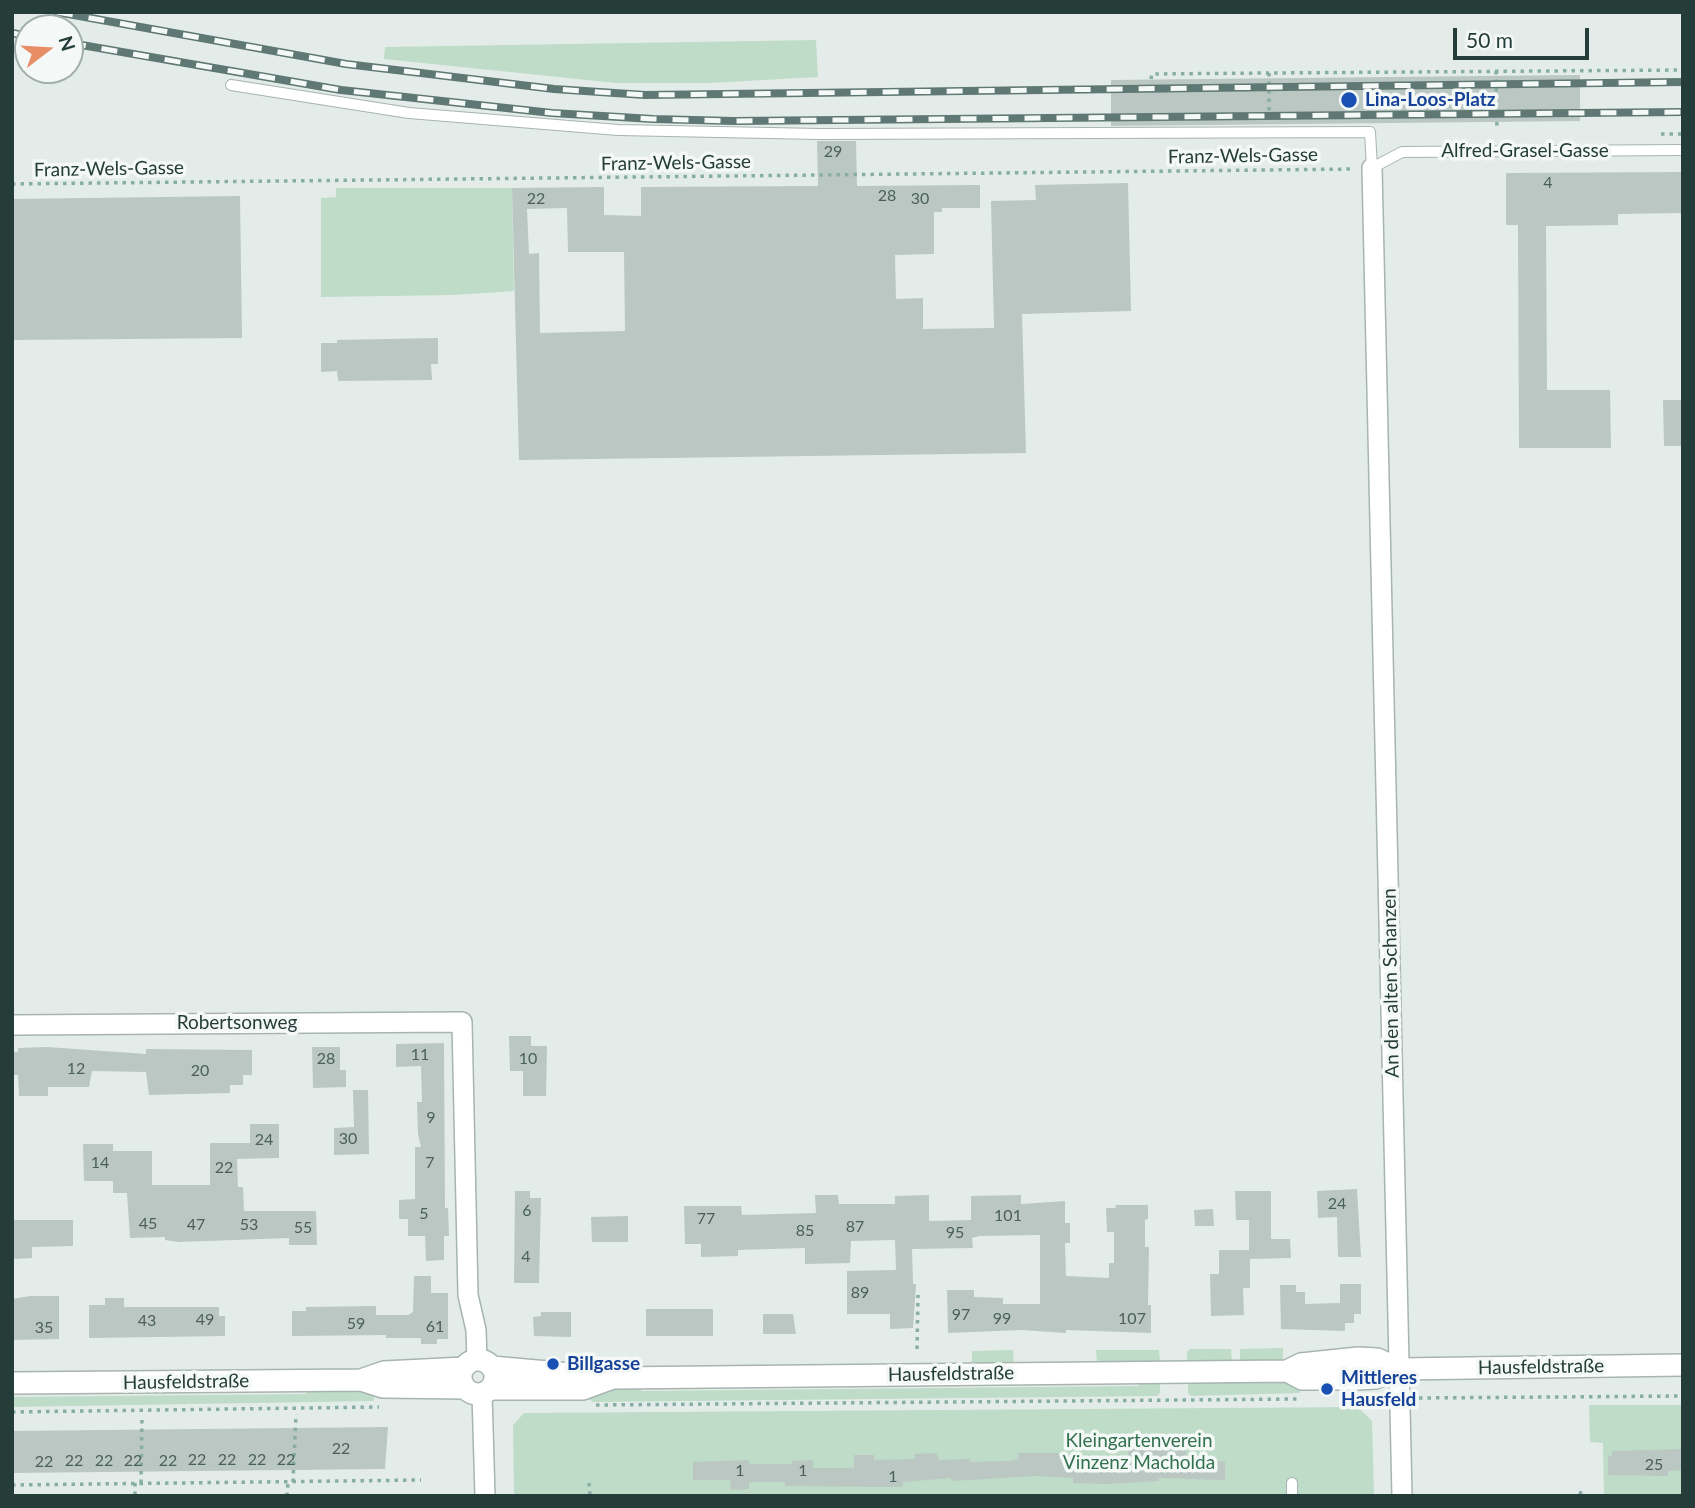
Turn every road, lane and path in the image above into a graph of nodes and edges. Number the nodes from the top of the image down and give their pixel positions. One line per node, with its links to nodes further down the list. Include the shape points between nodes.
1 (1683, 70): 2 (path)
2 (1496, 71): 3 (path); 6 (path)
3 (1269, 73): 4 (path, via 1152,74); 7 (path)
4 (1151, 79)
5 (231, 85): 7 (lane, via 409,113 605,129 819,134)
6 (1497, 130)
7 (1269, 133): 11 (lane, via 1370,132)
8 (1661, 134): 9 (path)
9 (1683, 134)
10 (1683, 150): 11 (lane, Alfred-Grasel-Gasse, via 1402,152)
11 (1372, 168): 18 (street, An den alten Schanzen)
12 (1341, 169): 13 (path, Franz-Wels-Gasse)
13 (12, 184)
14 (12, 1024): 19 (street, Robertsonweg, via 462,1022 468,1295 476,1330)
15 (918, 1295): 16 (path)
16 (917, 1349)
17 (1683, 1365): 18 (street, Hausfeldstraße)
18 (1400, 1369): 19 (street, Hausfeldstraße, via 1358,1379 1302,1378 1287,1371); 22 (street, An den alten Schanzen)
19 (478, 1378): 20 (street, Hausfeldstraße, via 384,1372 361,1380); 38 (street)
20 (12, 1383)
21 (1683, 1396): 22 (path)
22 (1400, 1398): 41 (street, An den alten Schanzen)
23 (1305, 1399): 24 (path)
24 (591, 1405)
25 (388, 1407): 26 (path)
26 (12, 1412)
27 (296, 1414): 30 (path)
28 (142, 1416): 31 (path)
29 (421, 1480): 30 (path)
30 (290, 1482): 31 (path); 37 (path)
31 (138, 1483): 34 (path); 36 (path)
32 (589, 1483): 39 (path)
33 (1292, 1483): 40 (lane)
34 (12, 1485)
35 (1579, 1492): 42 (path)
36 (135, 1496)
37 (287, 1496)
38 (485, 1496)
39 (590, 1496)
40 (1293, 1496)
41 (1402, 1496)
42 (1586, 1496)

